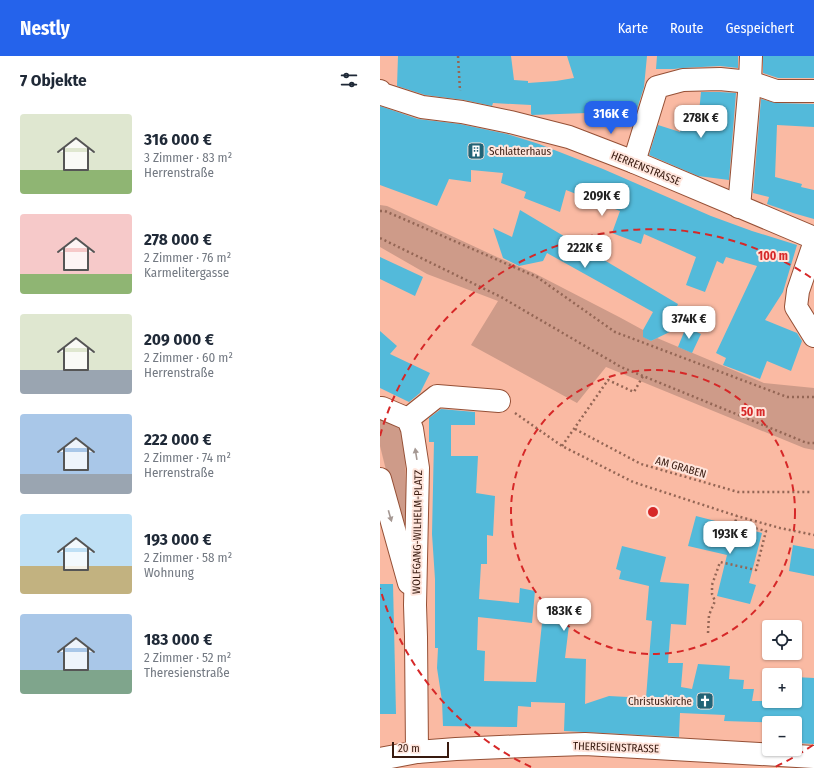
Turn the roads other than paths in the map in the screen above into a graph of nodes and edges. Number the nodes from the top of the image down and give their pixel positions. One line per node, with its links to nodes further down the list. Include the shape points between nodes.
1 (751, 56): 2 (street)
2 (750, 82): 4 (street, via 776,91); 5 (street, via 720,79 684,80 657,87); 6 (street)
3 (380, 91): 5 (street, HERRENSTRASSE, via 382,94 422,107 462,112 566,136)
4 (814, 91)
5 (634, 162): 6 (street, HERRENSTRASSE)
6 (739, 207): 7 (street, HERRENSTRASSE)
7 (814, 238)
8 (814, 244): 9 (street, via 798,291 796,307)
9 (814, 336)
10 (499, 401): 12 (street, via 437,396)
11 (380, 408): 12 (street)
12 (408, 419): 14 (street, WOLFGANG-WILHELM-PLATZ, one-way to 12, via 418,468)
13 (380, 479): 14 (street, WOLFGANG-WILHELM-PLATZ, one-way to 14)
14 (415, 605): 17 (street, WOLFGANG-WILHELM-PLATZ)
15 (814, 757): 17 (street, THERESIENSTRASSE, via 585,744 516,746)
16 (380, 759): 17 (street, THERESIENSTRASSE)
17 (415, 760)

